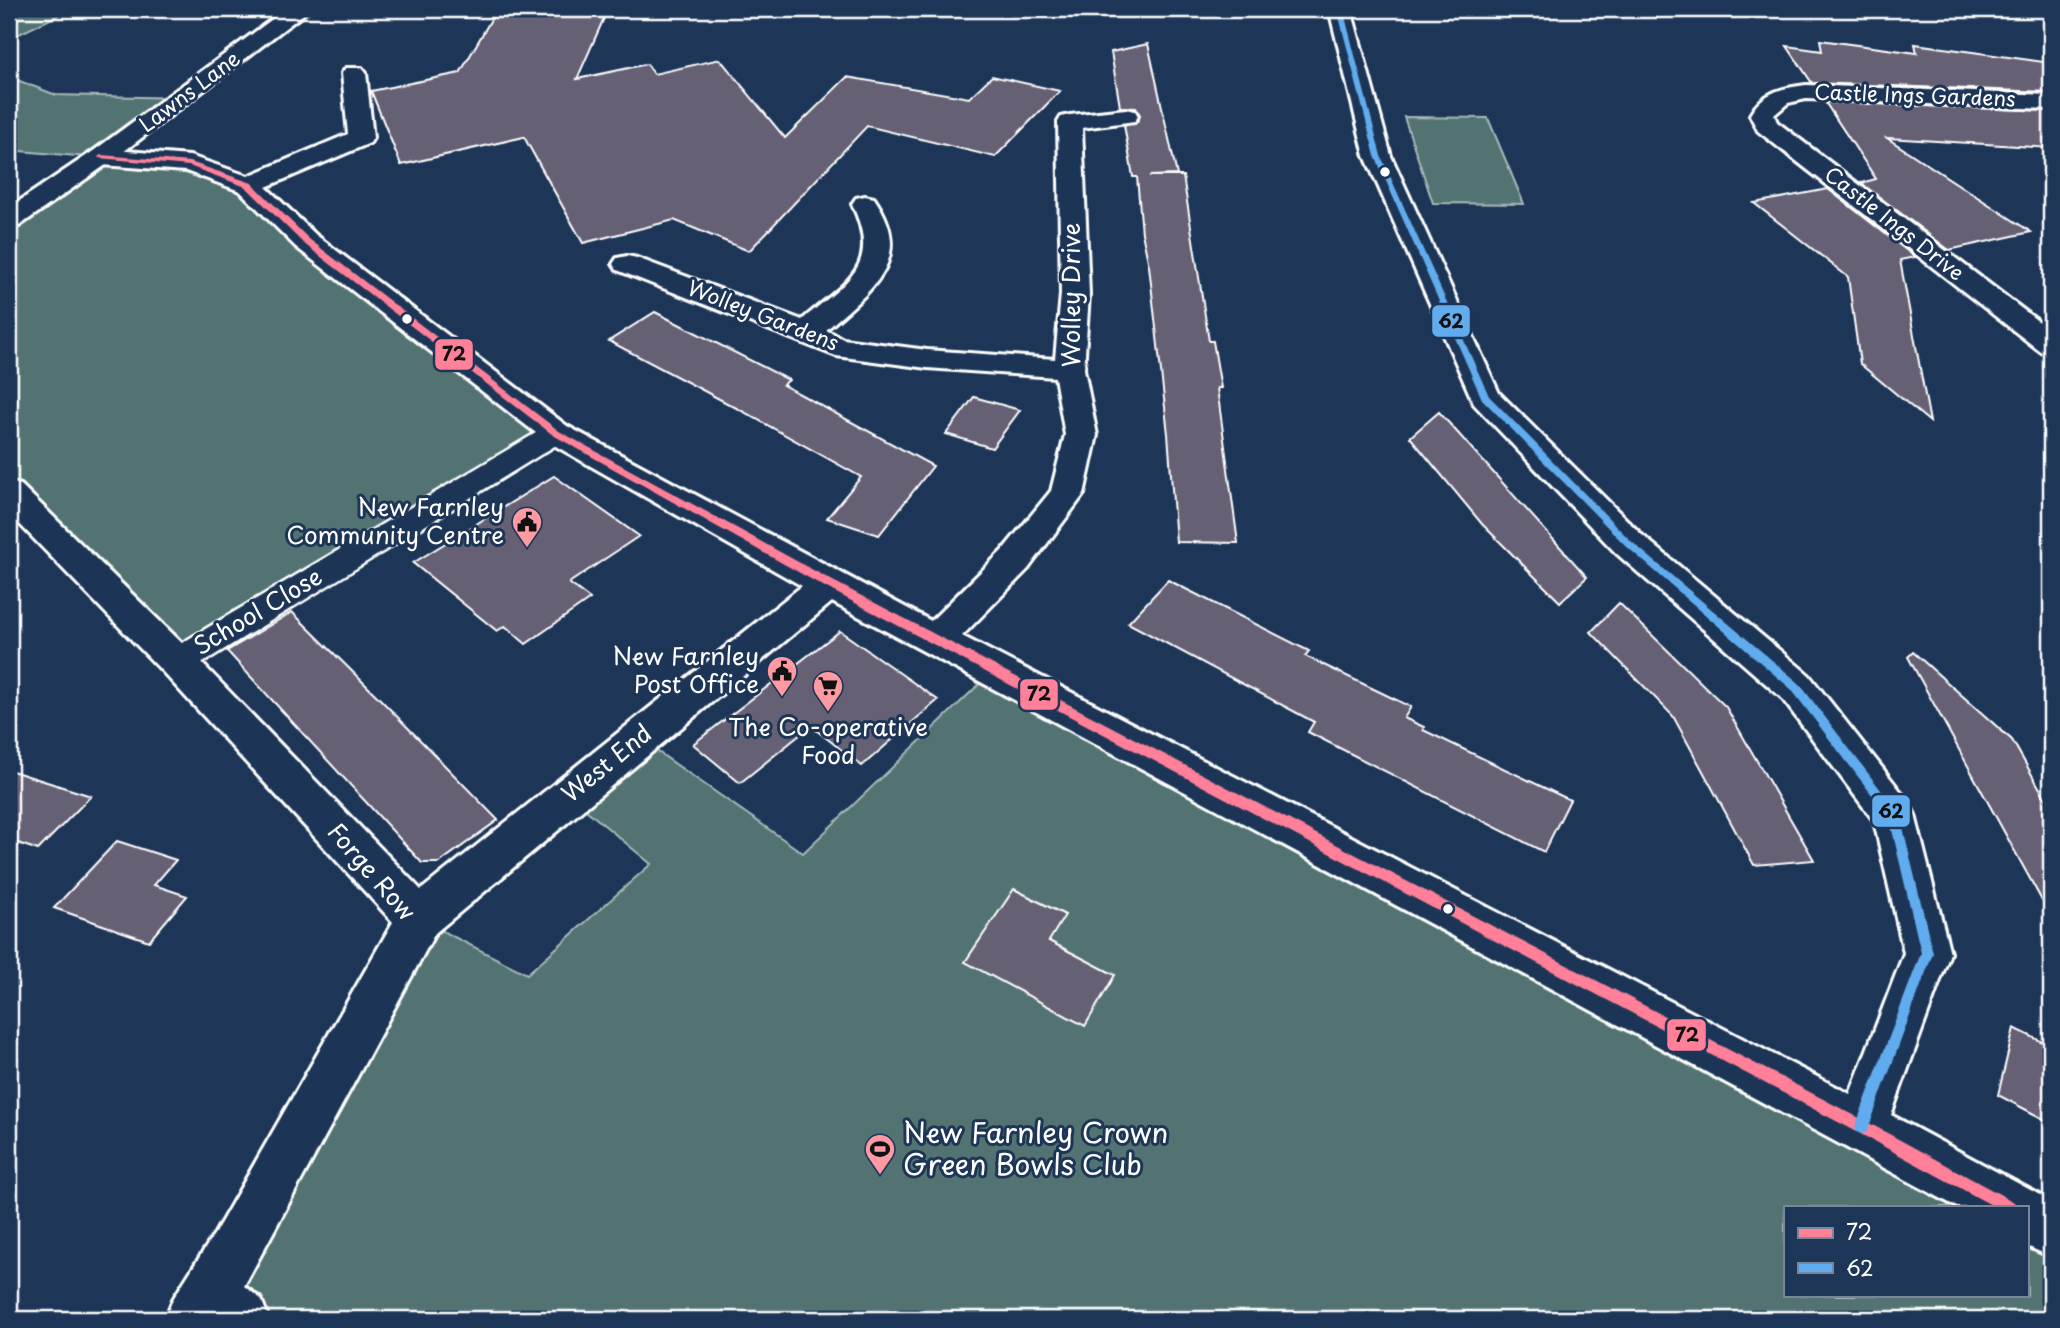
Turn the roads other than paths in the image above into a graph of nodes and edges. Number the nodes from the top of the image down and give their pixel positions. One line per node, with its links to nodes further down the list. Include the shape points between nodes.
1 (299, 9): 7 (street, Lawns Lane)
2 (1340, 9): 21 (street, via 1378,156 1485,397 1629,544 1795,686 1894,815 1927,953)
3 (354, 73): 8 (street, via 361,138)
4 (1780, 97): 5 (street, Castle Ings Gardens, via 1806,92); 13 (street, Castle Ings Drive, via 1765,106 1762,115 1767,126)
5 (2051, 102)
6 (1126, 116): 14 (street, Wolley Drive, via 1070,122 1075,294)
7 (101, 157): 8 (street, via 190,164); 10 (street, Lawns Lane)
8 (249, 185): 15 (street, via 306,242)
9 (865, 204): 12 (street, via 877,229 877,260)
10 (9, 220)
11 (627, 264): 12 (street, Wolley Gardens)
12 (806, 332): 14 (street, Wolley Gardens, via 836,347)
13 (2051, 345)
14 (1069, 369): 18 (street, Wolley Drive, via 1081,435 1067,494 1015,560)
15 (556, 433): 17 (street); 19 (lane, School Close)
16 (9, 493): 19 (street, Forge Row)
17 (829, 584): 18 (street); 20 (street, West End)
18 (935, 640): 21 (street)
19 (177, 662): 20 (street, Forge Row)
20 (419, 919): 25 (street, Forge Row)
21 (1863, 1126): 22 (street)
22 (2007, 1206)
23 (2028, 1218): 24 (street)
24 (2051, 1230)
25 (214, 1311)

